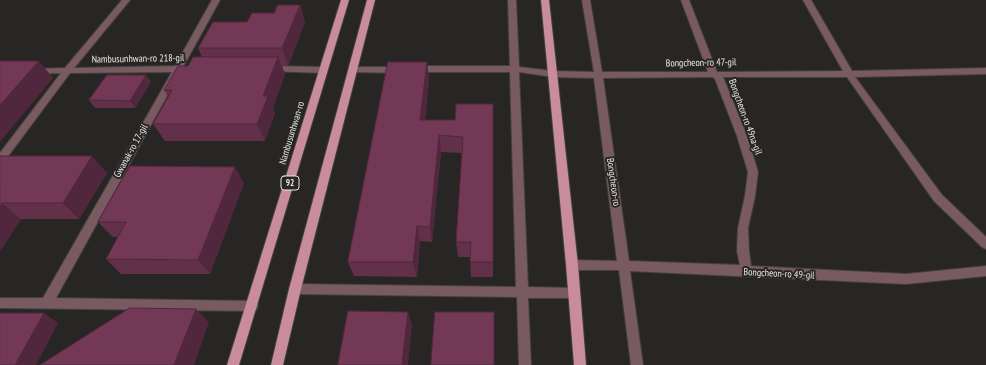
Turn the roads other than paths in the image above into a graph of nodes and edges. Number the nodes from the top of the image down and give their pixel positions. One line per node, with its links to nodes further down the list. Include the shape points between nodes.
1 (126, 0): 17 (street)
2 (216, 0): 10 (street, Gwanak-ro 17-gil)
3 (345, 0): 15 (main road, Nambusunhwan-ro / 92)
4 (371, 0): 16 (main road)
5 (512, 0): 13 (street)
6 (545, 0): 20 (main road)
7 (586, 0): 21 (street, Bongcheon-ro)
8 (685, 0): 19 (street, Bongcheon-ro 49na-gil)
9 (807, 0): 22 (street)
10 (176, 69): 11 (street, Nambusunhwan-ro 218-gil); 17 (street, Nambusunhwan-ro 218-gil); 33 (street, Gwanak-ro 17-gil)
11 (192, 69)
12 (262, 69): 15 (street)
13 (514, 69): 16 (street); 20 (street); 30 (street)
14 (22, 70): 17 (street, Nambusunhwan-ro 218-gil)
15 (324, 70): 34 (main road, Nambusunhwan-ro / 92)
16 (353, 70): 29 (main road)
17 (67, 71): 23 (street)
18 (986, 71): 22 (street, Bongcheon-ro 47-gil)
19 (713, 73): 21 (street, Bongcheon-ro 47-gil); 22 (street, Bongcheon-ro 47-gil); 28 (street, Bongcheon-ro 49na-gil, via 719,78 753,172 743,228 743,251)
20 (553, 74): 21 (street, Bongcheon-ro 47-gil); 25 (main road)
21 (598, 74): 26 (street, Bongcheon-ro)
22 (849, 74): 24 (street, via 938,198)
23 (0, 160)
24 (986, 244)
25 (572, 265): 26 (street, Bongcheon-ro 49-gil); 31 (main road)
26 (624, 266): 28 (street, Bongcheon-ro 49-gil); 39 (street, Bongcheon-ro)
27 (986, 271): 28 (street, Bongcheon-ro 49-gil, via 906,280)
28 (748, 272)
29 (295, 289): 30 (street); 36 (main road)
30 (522, 292): 31 (street); 37 (street)
31 (574, 293): 38 (main road)
32 (0, 303): 33 (street)
33 (47, 303): 34 (street)
34 (252, 306): 35 (main road, Nambusunhwan-ro / 92)
35 (233, 365)
36 (277, 365)
37 (525, 365)
38 (580, 365)
39 (637, 365)

